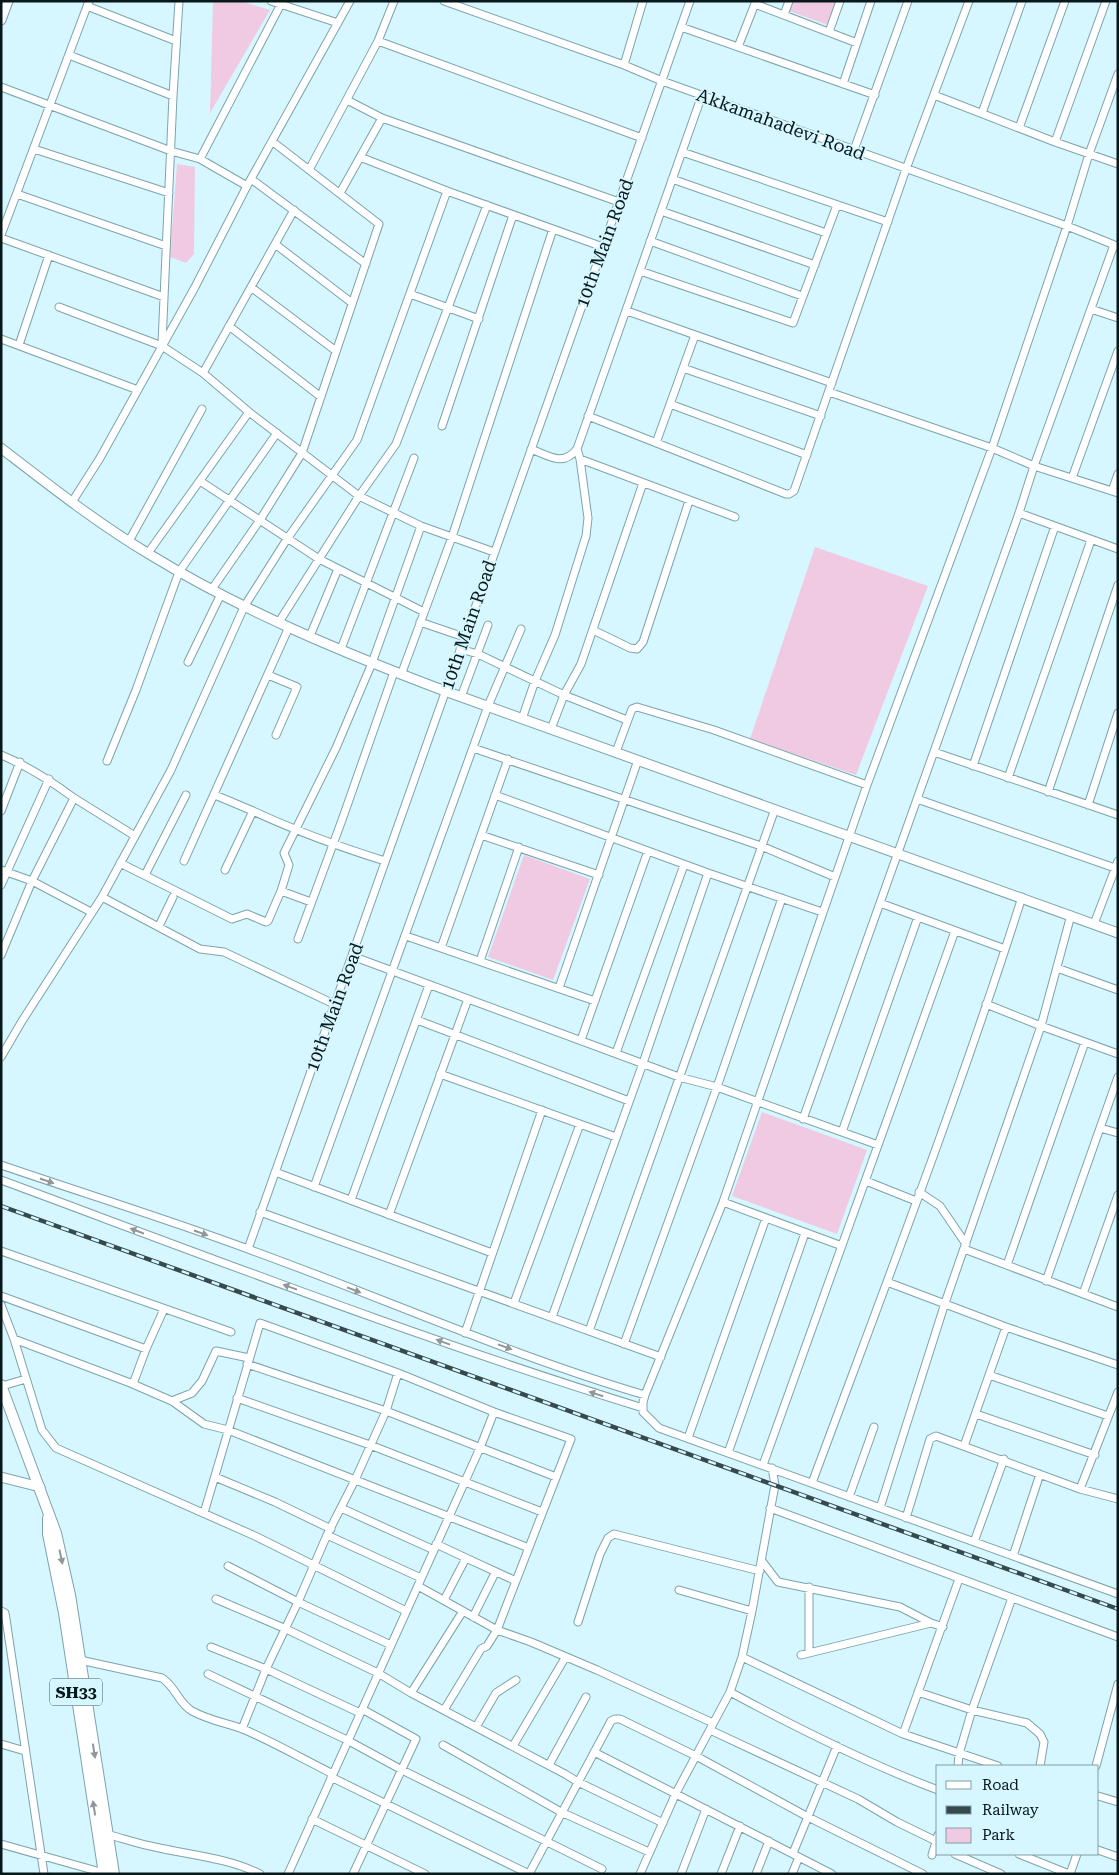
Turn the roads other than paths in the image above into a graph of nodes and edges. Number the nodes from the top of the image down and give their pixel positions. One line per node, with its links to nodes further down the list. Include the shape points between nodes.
1 (8, 1): 22 (street)
2 (179, 1): 26 (street)
3 (271, 1): 20 (street)
4 (350, 1): 23 (street)
5 (394, 1): 27 (street)
6 (444, 1): 18 (street, Akkamahadevi Road)
7 (643, 1): 31 (street)
8 (690, 1): 24 (street, 10th Main Road)
9 (789, 1): 21 (street)
10 (840, 1): 25 (street)
11 (871, 1): 28 (street)
12 (908, 1): 38 (street)
13 (969, 1): 36 (street)
14 (1022, 1): 42 (street)
15 (1065, 1): 44 (street)
16 (1106, 1): 47 (street)
17 (755, 2): 21 (street); 29 (street)
18 (457, 3): 31 (street, Akkamahadevi Road)
19 (88, 4): 26 (street); 30 (street)
20 (281, 4): 23 (street); 54 (street)
21 (784, 15): 25 (street)
22 (1, 20)
23 (338, 23): 46 (street)
24 (681, 27): 29 (street); 33 (street, 10th Main Road)
25 (829, 32): 28 (street)
26 (176, 41): 39 (street)
27 (378, 41): 40 (street); 45 (street)
28 (857, 43): 34 (street)
29 (738, 47): 34 (street)
30 (69, 55): 39 (street); 41 (street)
31 (624, 65): 33 (street, Akkamahadevi Road)
32 (1118, 74): 52 (street)
33 (662, 81): 37 (street, Akkamahadevi Road); 45 (street, 10th Main Road)
34 (843, 84): 38 (street)
35 (1, 87): 41 (street)
36 (934, 94): 42 (street); 56 (street)
37 (702, 95): 49 (street, Akkamahadevi Road); 51 (street)
38 (875, 95): 49 (street)
39 (173, 96): 50 (street)
40 (346, 100): 43 (street); 57 (street)
41 (50, 106): 48 (street); 50 (street)
42 (982, 113): 44 (street)
43 (382, 118): 53 (street); 64 (street)
44 (1019, 128): 47 (street)
45 (642, 138): 64 (street, 10th Main Road)
46 (273, 142): 57 (street); 59 (street)
47 (1055, 142): 52 (street)
48 (34, 149): 61 (street); 63 (street)
49 (854, 150): 56 (street, Akkamahadevi Road)
50 (171, 151): 54 (street); 61 (street)
51 (682, 152): 58 (street); 66 (street)
52 (1089, 154): 55 (street); 71 (street)
53 (360, 157): 60 (street); 62 (street)
54 (200, 159): 59 (street)
55 (1118, 164)
56 (906, 169): 70 (street); 71 (street, Akkamahadevi Road)
57 (309, 170): 62 (street)
58 (672, 180): 68 (street); 73 (street)
59 (249, 183): 67 (street); 99 (street)
60 (448, 191): 65 (street); 85 (street)
61 (169, 193): 77 (street)
62 (340, 193): 81 (street, via 379,224)
63 (17, 194): 74 (street); 77 (street)
64 (619, 202): 79 (street, 10th Main Road)
65 (487, 205): 69 (street); 90 (street)
66 (837, 205): 70 (street); 73 (street)
67 (294, 210): 76 (street); 81 (street)
68 (661, 211): 75 (street); 82 (street)
69 (513, 215): 72 (street); 94 (street)
70 (888, 222): 104 (street)
71 (1067, 226): 78 (street, Akkamahadevi Road); 117 (street)
72 (553, 229): 79 (street); 141 (street)
73 (826, 233): 82 (street)
74 (1, 237): 80 (street)
75 (650, 241): 83 (street); 87 (street)
76 (275, 244): 84 (street); 88 (street)
77 (166, 246): 86 (street)
78 (1116, 246): 91 (street)
79 (603, 247): 118 (street, 10th Main Road)
80 (49, 255): 86 (street); 98 (street)
81 (366, 264): 88 (street)
82 (815, 265): 87 (street)
83 (640, 270): 87 (street, via 793,323); 92 (street)
84 (252, 287): 95 (street); 100 (street)
85 (410, 294): 90 (street); 126 (street, via 357,440)
86 (164, 296): 99 (street)
87 (802, 296)
88 (352, 303): 100 (street)
89 (59, 307): 99 (street)
90 (448, 307): 94 (street); 131 (street, via 396,444)
91 (1091, 309): 93 (street); 124 (street)
92 (626, 311): 96 (street); 111 (street)
93 (1118, 318)
94 (479, 320): 113 (street)
95 (229, 326): 103 (street); 107 (street)
96 (694, 335): 102 (street); 104 (street)
97 (1, 339): 98 (street)
98 (19, 344): 105 (street)
99 (162, 346): 103 (street); 105 (street)
100 (336, 350): 107 (street)
101 (1118, 352): 127 (street)
102 (683, 368): 108 (street); 112 (street)
103 (203, 373): 110 (street)
104 (832, 383): 106 (street)
105 (138, 390): 134 (street)
106 (829, 392): 112 (street); 117 (street)
107 (321, 397): 120 (street)
108 (670, 404): 115 (street); 121 (street)
109 (202, 410): 144 (street)
110 (249, 412): 114 (street); 128 (street)
111 (588, 416): 115 (street); 119 (street)
112 (821, 416): 121 (street)
113 (442, 426)
114 (277, 434): 120 (street); 132 (street)
115 (656, 443): 121 (street, via 789,494 794,491)
116 (1, 448): 134 (street)
117 (992, 448): 124 (street); 195 (street)
118 (531, 449): 119 (street, via 561,460 570,458); 146 (street, 10th Main Road)
119 (576, 449): 123 (street)
120 (302, 453): 126 (street); 138 (street)
121 (807, 455)
122 (414, 458): 135 (street)
123 (580, 459): 129 (street); 174 (street, via 588,525 555,635)
124 (1034, 466): 127 (street); 136 (street)
125 (1118, 474): 130 (street)
126 (332, 476): 131 (street); 142 (street)
127 (1072, 478): 130 (street)
128 (200, 481): 132 (street); 147 (street)
129 (643, 483): 133 (street); 163 (street)
130 (1115, 492)
131 (360, 496): 135 (street); 148 (street)
132 (230, 500): 138 (street); 150 (street)
133 (689, 501): 137 (street); 163 (street, via 643,642 637,649 630,648)
134 (72, 502): 144 (street)
135 (393, 513): 139 (street); 151 (street)
136 (1019, 513): 140 (street); 186 (street)
137 (735, 517)
138 (260, 520): 142 (street); 153 (street)
139 (421, 526): 141 (street); 155 (street)
140 (1055, 526): 143 (street); 192 (street)
141 (452, 537): 146 (street); 157 (street)
142 (287, 539): 148 (street); 156 (street)
143 (1092, 540): 145 (street); 193 (street)
144 (130, 541): 147 (street)
145 (1118, 549)
146 (494, 552): 165 (street, 10th Main Road)
147 (148, 553): 150 (street)
148 (319, 559): 149 (street); 158 (street)
149 (338, 569): 151 (street); 164 (street)
150 (179, 572): 153 (street); 190 (street)
151 (366, 584): 155 (street); 166 (street)
152 (1118, 585): 196 (street)
153 (212, 589): 154 (street)
154 (221, 594): 156 (street); 169 (street)
155 (396, 599): 157 (street); 170 (street)
156 (244, 607): 158 (street); 210 (street, via 171,770)
157 (424, 612): 159 (street)
158 (279, 622): 161 (street)
159 (420, 622): 165 (street); 172 (street)
160 (488, 625): 168 (street)
161 (290, 627): 164 (street); 173 (street)
162 (521, 629): 171 (street)
163 (593, 630): 176 (street, via 581,664)
164 (310, 636): 166 (street)
165 (464, 637): 167 (street, 10th Main Road)
166 (341, 649): 170 (street)
167 (460, 649): 168 (street); 175 (street, 10th Main Road)
168 (478, 654): 171 (street); 177 (street)
169 (188, 662)
170 (372, 663): 172 (street); 208 (street)
171 (506, 668): 174 (street); 178 (street)
172 (397, 673): 175 (street); 213 (street)
173 (268, 675): 183 (street, via 297,687); 198 (street)
174 (535, 681): 176 (street); 180 (street)
175 (445, 691): 177 (street); 219 (street, 10th Main Road)
176 (564, 695): 181 (street); 182 (street)
177 (461, 697): 178 (street)
178 (488, 706): 180 (street); 184 (street)
179 (1118, 713): 203 (street)
180 (522, 719): 182 (street)
181 (627, 720): 185 (street); 195 (street, via 632,709 637,707 714,730)
182 (551, 729): 185 (street)
183 (276, 735)
184 (473, 748): 188 (street); 247 (street)
185 (616, 752): 189 (street)
186 (934, 752): 192 (street); 201 (street)
187 (1, 755): 191 (street)
188 (508, 759): 199 (street); 202 (street)
189 (638, 760): 202 (street); 204 (street)
190 (106, 761)
191 (20, 762): 194 (street); 205 (street)
192 (973, 766): 193 (street)
193 (1008, 778): 196 (street)
194 (49, 779): 200 (street); 224 (street)
195 (867, 785): 211 (street)
196 (1048, 792): 203 (street)
197 (186, 795): 225 (street)
198 (215, 795): 206 (street); 218 (street)
199 (495, 795): 209 (street); 212 (street)
200 (74, 798): 210 (street); 229 (street)
201 (917, 799): 217 (street); 222 (street)
202 (625, 800): 212 (street); 214 (street)
203 (1088, 805): 207 (street)
204 (775, 809): 211 (street); 214 (street)
205 (1, 811)
206 (253, 811): 208 (street); 223 (street)
207 (1118, 815)
208 (296, 831): 213 (street); 232 (street, via 284,855 289,865)
209 (481, 834): 215 (street); 249 (street)
210 (135, 836): 220 (street)
211 (849, 836): 217 (street); 228 (street)
212 (612, 837): 216 (street); 227 (street)
213 (333, 845): 219 (street); 237 (street)
214 (761, 846): 228 (street); 231 (street)
215 (519, 848): 227 (street); 253 (street)
216 (648, 851): 221 (street); 260 (street)
217 (898, 854): 235 (street); 238 (street)
218 (184, 861)
219 (385, 861): 252 (street, 10th Main Road)
220 (120, 863): 225 (street); 233 (street)
221 (684, 865): 226 (street); 268 (street)
222 (1116, 865): 243 (street)
223 (225, 870)
224 (4, 872): 229 (street); 230 (street)
225 (144, 874): 232 (street, via 232,919 247,914 267,922)
226 (708, 874): 231 (street); 271 (street)
227 (599, 875): 257 (street)
228 (835, 877): 240 (street)
229 (32, 881): 239 (street); 251 (street)
230 (1, 885)
231 (746, 886): 236 (street); 273 (street)
232 (281, 891): 237 (street)
233 (102, 897): 239 (street); 244 (street)
234 (173, 897): 244 (street)
235 (1022, 897): 241 (street); 250 (street)
236 (782, 898): 240 (street); 275 (street)
237 (312, 902): 248 (street)
238 (880, 903): 242 (street); 279 (street)
239 (92, 912): 270 (street)
240 (822, 912): 277 (street)
241 (1072, 915): 243 (street); 254 (street)
242 (918, 917): 245 (street); 282 (street)
243 (1094, 924): 246 (street)
244 (158, 926): 261 (street, via 200,948 224,952)
245 (955, 931): 250 (street); 285 (street)
246 (1118, 933)
247 (406, 936): 249 (street); 255 (street)
248 (298, 939)
249 (441, 948): 253 (street)
250 (1005, 949): 262 (street)
251 (1, 955)
252 (352, 956): 255 (street); 261 (street, 10th Main Road)
253 (480, 961): 257 (street)
254 (1057, 968): 258 (street); 264 (street)
255 (393, 971): 256 (street); 290 (street)
256 (430, 984): 259 (street); 263 (street)
257 (559, 988): 260 (street)
258 (1118, 990)
259 (468, 999): 265 (street); 266 (street)
260 (595, 1001): 266 (street)
261 (334, 1004): 287 (street, 10th Main Road)
262 (986, 1004): 264 (street); 291 (street)
263 (417, 1020): 265 (street); 293 (street)
264 (1041, 1026): 267 (street); 301 (street)
265 (455, 1035): 272 (street); 276 (street)
266 (581, 1040): 268 (street)
267 (1085, 1042): 269 (street); 305 (street)
268 (616, 1053): 271 (street)
269 (1118, 1054)
270 (1, 1057)
271 (643, 1063): 273 (street); 276 (street)
272 (440, 1074): 278 (street); 297 (street)
273 (679, 1077): 275 (street); 318 (street)
274 (1118, 1078): 281 (street)
275 (717, 1087): 277 (street); 322 (street)
276 (629, 1101): 284 (street)
277 (758, 1102): 279 (street); 295 (street)
278 (542, 1110): 280 (street); 304 (street)
279 (803, 1118): 282 (street)
280 (580, 1124): 284 (street); 312 (street)
281 (1100, 1128): 283 (street); 306 (street)
282 (842, 1132): 285 (street)
283 (1118, 1133)
284 (616, 1137): 316 (street)
285 (878, 1145): 289 (street)
286 (1, 1165): 302 (street, one-way to 302)
287 (275, 1172): 290 (street); 296 (street, 10th Main Road)
288 (1, 1180): 336 (street, one-way to 288, via 482,1356)
289 (866, 1181): 294 (street); 300 (street)
290 (314, 1187): 293 (street)
291 (919, 1192): 294 (street); 301 (street, via 940,1206)
292 (1118, 1195): 309 (street)
293 (350, 1200): 297 (street)
294 (916, 1200): 307 (street)
295 (723, 1202): 298 (street); 324 (street)
296 (260, 1212): 302 (street, 10th Main Road); 308 (street)
297 (389, 1215): 304 (street)
298 (766, 1218): 299 (street); 343 (street)
299 (805, 1233): 300 (street); 347 (street)
300 (842, 1246): 350 (street)
301 (965, 1246): 305 (street); 311 (street)
302 (248, 1249): 320 (street, one-way to 320)
303 (1, 1251): 315 (street)
304 (492, 1253): 308 (street)
305 (1006, 1265): 306 (street)
306 (1046, 1280): 309 (street)
307 (887, 1282): 311 (street); 358 (street)
308 (481, 1292): 312 (street); 320 (street)
309 (1083, 1294): 314 (street)
310 (1, 1296): 323 (street)
311 (944, 1302): 317 (street); 365 (street)
312 (514, 1303): 316 (street)
313 (1, 1305): 321 (street)
314 (1118, 1308)
315 (164, 1309): 319 (street); 323 (street)
316 (552, 1317): 318 (street)
317 (1006, 1327): 326 (street); 328 (street)
318 (589, 1331): 322 (street)
319 (231, 1332)
320 (465, 1333): 333 (street, one-way to 333)
321 (14, 1339): 329 (street); 330 (street)
322 (624, 1344): 324 (street)
323 (146, 1349): 330 (street, via 133,1384)
324 (661, 1357): 333 (street)
325 (248, 1361): 327 (street, via 260,1324); 334 (street); 335 (street, via 216,1351 202,1382 192,1393); 337 (street)
326 (1118, 1365)
327 (398, 1373): 337 (street); 338 (street)
328 (989, 1376): 339 (street); 340 (street)
329 (26, 1379): 331 (street); 368 (street, via 42,1430 56,1448)
330 (128, 1382): 335 (street)
331 (1, 1386): 359 (main road, SH33)
332 (1118, 1392): 340 (street)
333 (645, 1395): 336 (street)
334 (238, 1398): 342 (street); 344 (street)
335 (172, 1401): 342 (street, via 204,1424)
336 (643, 1408): 343 (street, via 643,1412 660,1428)
337 (386, 1411): 344 (street); 346 (street)
338 (494, 1412): 346 (street); 355 (street, via 570,1439)
339 (976, 1414): 345 (street); 348 (street)
340 (1108, 1416): 348 (street)
341 (874, 1428): 361 (street)
342 (228, 1430): 354 (street); 356 (street)
343 (688, 1438): 347 (street)
344 (370, 1445): 356 (street); 357 (street)
345 (964, 1446): 349 (street); 370 (street, via 936,1436 930,1439)
346 (480, 1448): 355 (street); 357 (street)
347 (728, 1453): 350 (street)
348 (1094, 1455): 360 (street)
349 (1004, 1459): 352 (street); 372 (street)
350 (763, 1465): 351 (street)
351 (772, 1468): 358 (street); 364 (street, via 775,1485)
352 (1040, 1474): 360 (street); 375 (street)
353 (1, 1477): 359 (street)
354 (215, 1477): 368 (street); 371 (street, via 274,1502)
355 (556, 1477): 367 (street)
356 (355, 1480): 363 (street); 369 (street)
357 (464, 1482): 367 (street); 369 (street)
358 (812, 1483): 361 (street)
359 (40, 1487): 366 (main road, SH33)
360 (1080, 1488): 362 (street)
361 (849, 1497): 365 (street)
362 (1118, 1499)
363 (341, 1508): 371 (street); 373 (street)
364 (770, 1508): 377 (street); 383 (street)
365 (880, 1508): 370 (street)
366 (48, 1510): 410 (main road, one-way to 410, via 70,1595); 457 (main road, SH33, one-way to 366, via 64,1613 48,1534)
367 (542, 1512): 374 (street)
368 (204, 1513): 378 (street)
369 (449, 1517): 373 (street); 374 (street)
370 (906, 1518): 372 (street)
371 (329, 1532): 378 (street); 382 (street)
372 (974, 1542): 375 (street)
373 (435, 1547): 376 (street); 382 (street)
374 (529, 1548): 384 (street)
375 (1014, 1556): 388 (street)
376 (466, 1558): 381 (street); 391 (street)
377 (762, 1561): 380 (street); 386 (street, via 778,1582)
378 (315, 1565): 392 (street); 394 (street)
379 (228, 1566): 392 (street)
380 (760, 1571): 396 (street); 398 (street, via 614,1534 608,1538 600,1554)
381 (495, 1573): 384 (street); 397 (street)
382 (421, 1578): 385 (street)
383 (959, 1579): 389 (street); 400 (street)
384 (516, 1581): 402 (street)
385 (418, 1586): 391 (street); 394 (street)
386 (809, 1587): 399 (street, via 900,1607); 406 (street)
387 (679, 1590): 396 (street)
388 (1118, 1594)
389 (1012, 1598): 403 (street); 422 (street)
390 (216, 1599): 401 (street)
391 (444, 1600): 395 (street)
392 (298, 1602): 401 (street); 404 (street)
393 (1, 1611): 433 (street, via 6,1619)
394 (406, 1611): 404 (street)
395 (463, 1611): 397 (street); 418 (street)
396 (752, 1611): 408 (street)
397 (473, 1617): 402 (street)
398 (578, 1622)
399 (931, 1623): 400 (street); 406 (street)
400 (942, 1627): 417 (street)
401 (286, 1629): 411 (street); 412 (street)
402 (498, 1630): 409 (street); 421 (street, via 481,1649)
403 (1118, 1637)
404 (391, 1645): 412 (street)
405 (211, 1647): 411 (street)
406 (809, 1653): 407 (street)
407 (801, 1655)
408 (742, 1657): 416 (street); 427 (street)
409 (566, 1658): 424 (street); 431 (street)
410 (80, 1660): 426 (street, via 162,1678 175,1690 181,1704 193,1712); 458 (main road, one-way to 458)
411 (266, 1669): 419 (street); 423 (street)
412 (378, 1673): 418 (street); 423 (street)
413 (208, 1674): 419 (street)
414 (516, 1680): 425 (street, via 496,1693)
415 (1118, 1684): 441 (street)
416 (730, 1692): 424 (street); 432 (street)
417 (918, 1692): 422 (street); 427 (street)
418 (411, 1693): 421 (street)
419 (256, 1695): 426 (street); 428 (street)
420 (586, 1697): 437 (street)
421 (444, 1710): 425 (street)
422 (972, 1710): 435 (street); 440 (street, via 1026,1723 1040,1734 1044,1742)
423 (361, 1711): 428 (street); 442 (street, via 416,1739)
424 (711, 1726): 436 (street); 445 (street)
425 (476, 1727): 431 (street)
426 (242, 1729): 443 (street)
427 (903, 1734): 435 (street)
428 (347, 1740): 442 (street); 443 (street)
429 (1, 1744): 433 (street)
430 (443, 1745): 452 (street)
431 (514, 1746): 437 (street)
432 (837, 1746): 445 (street); 446 (street)
433 (25, 1751): 467 (street)
434 (594, 1752): 436 (street, via 611,1721 620,1719); 444 (street); 447 (street)
435 (959, 1754): 438 (street); 439 (street)
436 (696, 1756): 447 (street); 453 (street)
437 (549, 1765): 444 (street)
438 (958, 1765)
439 (995, 1765)
440 (1040, 1765)
441 (1096, 1765)
442 (402, 1770): 450 (street); 460 (street)
443 (332, 1775): 450 (street); 454 (street)
444 (578, 1782): 452 (street); 455 (street)
445 (822, 1782): 453 (street); 459 (street)
446 (936, 1789)
447 (676, 1793): 451 (street); 455 (street)
448 (1099, 1796): 449 (street)
449 (1118, 1802)
450 (386, 1803): 464 (street); 475 (street)
451 (706, 1809): 456 (street); 484 (street)
452 (561, 1812): 460 (street); 466 (street)
453 (808, 1817): 468 (street); 489 (street)
454 (312, 1819): 464 (street); 480 (street)
455 (663, 1823): 466 (street)
456 (740, 1826): 461 (street); 485 (street)
457 (97, 1832): 458 (street); 477 (main road, SH33)
458 (108, 1834): 478 (main road); 479 (street)
459 (936, 1839)
460 (546, 1841): 474 (street); 475 (street)
461 (768, 1841): 468 (street); 486 (street)
462 (936, 1842): 472 (street)
463 (1, 1844): 467 (street)
464 (365, 1846): 481 (street); 482 (street)
465 (1099, 1850): 473 (street)
466 (649, 1852): 483 (street)
467 (41, 1855): 476 (street); 477 (street)
468 (796, 1855): 487 (street); 488 (street)
469 (957, 1855): 490 (street)
470 (1022, 1855): 491 (street)
471 (1077, 1855): 491 (street)
472 (932, 1856)
473 (1118, 1857)
474 (602, 1870)
475 (531, 1873)
476 (44, 1874)
477 (104, 1874)
478 (114, 1874)
479 (260, 1874)
480 (288, 1874)
481 (353, 1874)
482 (425, 1874)
483 (640, 1874)
484 (681, 1874)
485 (721, 1874)
486 (756, 1874)
487 (792, 1874)
488 (832, 1874)
489 (924, 1874)
490 (1001, 1874)
491 (1069, 1874)

